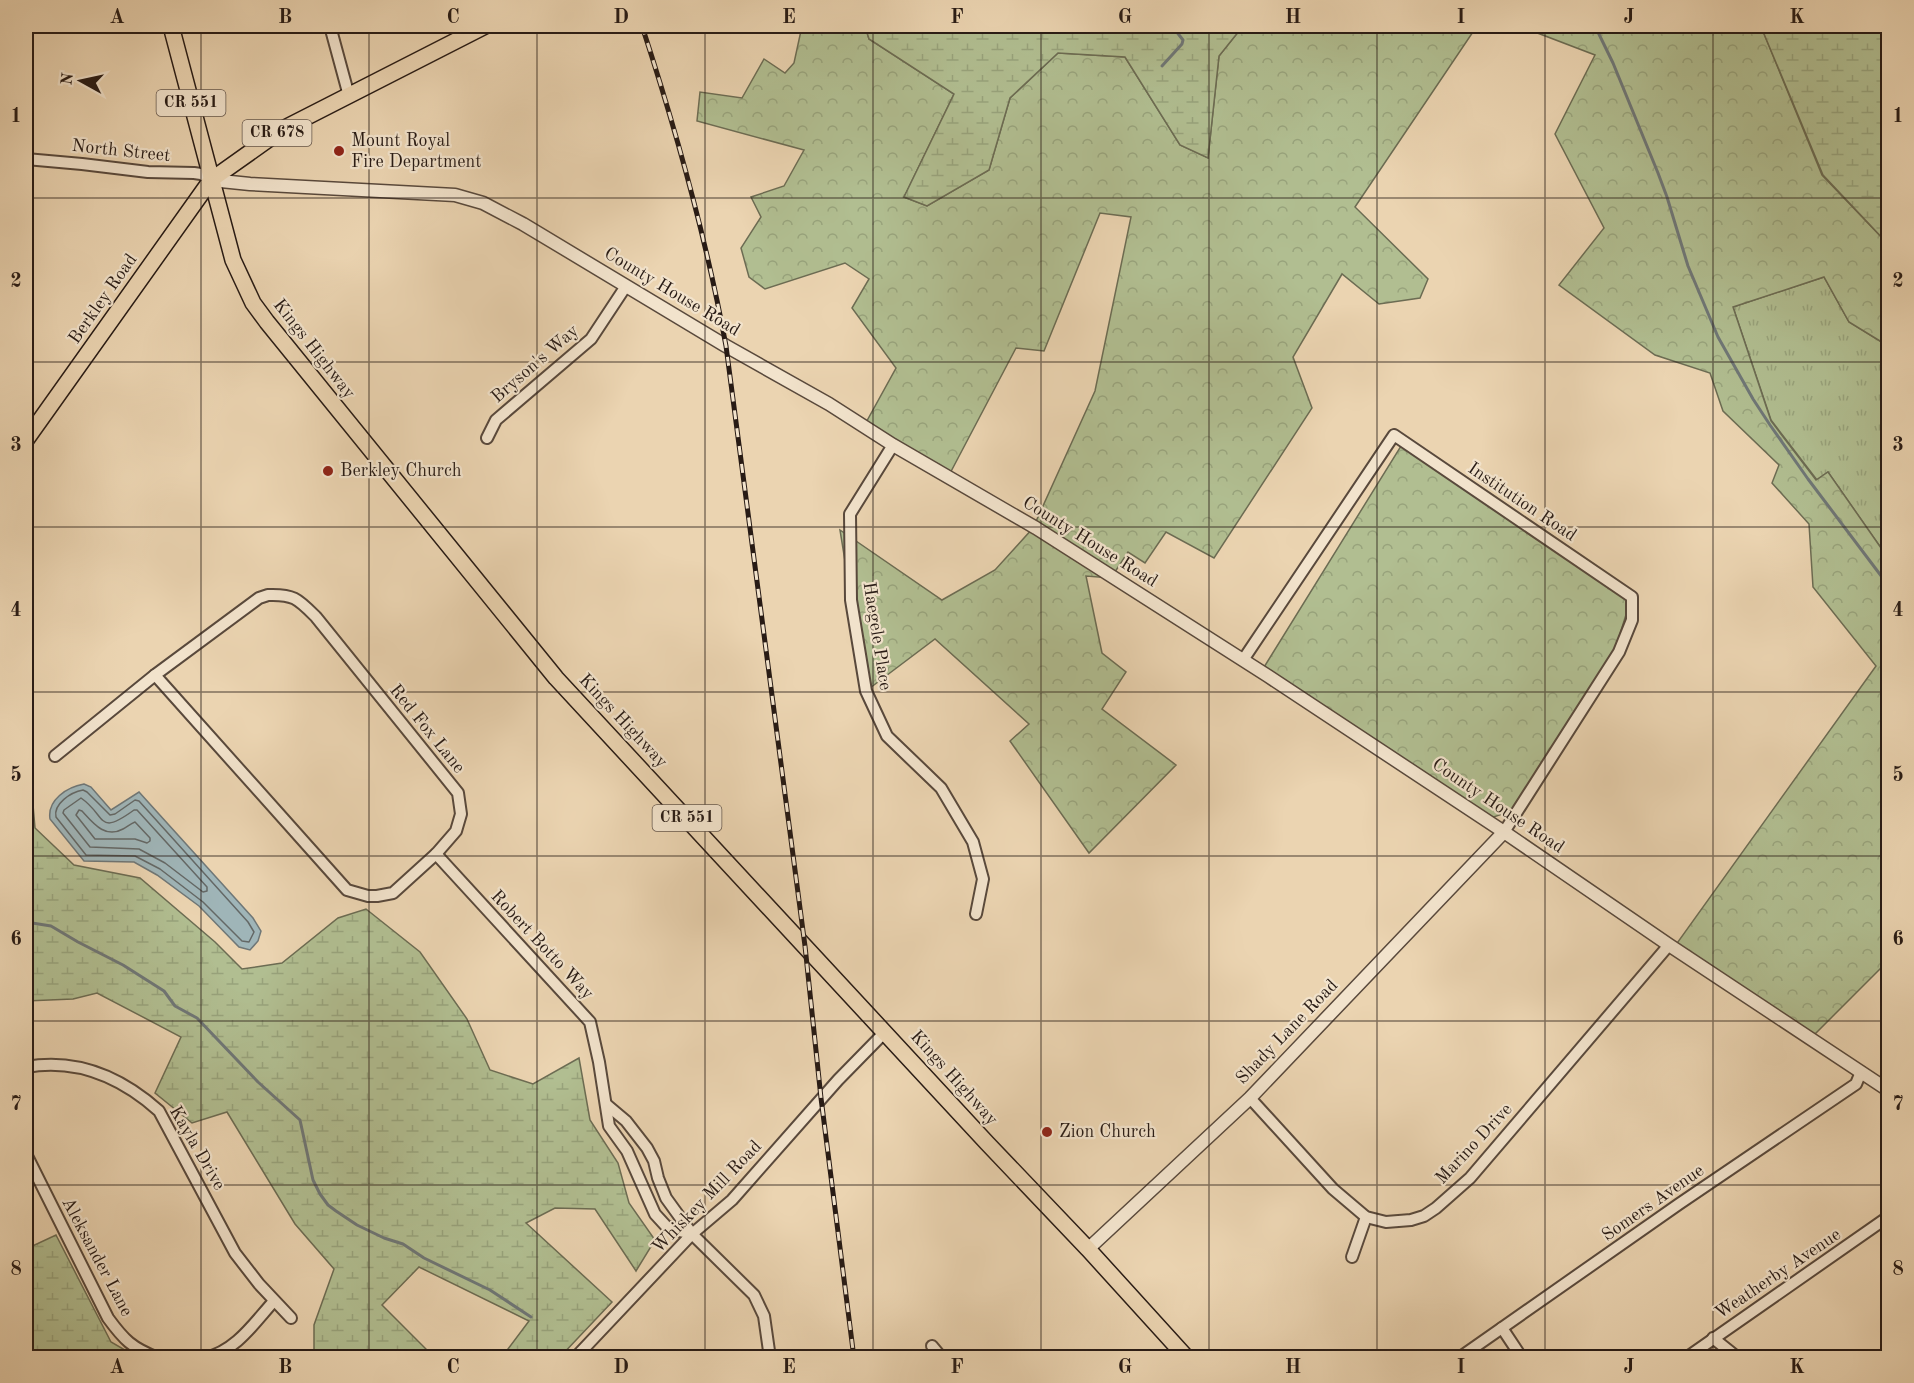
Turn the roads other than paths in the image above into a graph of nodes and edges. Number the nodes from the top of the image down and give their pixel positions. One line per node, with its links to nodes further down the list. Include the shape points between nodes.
1 (171, 26): 6 (main road, Kings Highway / CR 551)
2 (330, 26): 4 (street)
3 (485, 26): 4 (main road, CR 678)
4 (349, 96): 6 (main road, CR 678, via 283,129)
5 (26, 159): 6 (street, North Street, via 194,173)
6 (211, 180): 7 (street, County House Road, via 465,197 523,224); 9 (main road, Berkley Road / CR 678); 18 (main road, Kings Highway / CR 551, via 238,272 267,322 556,678)
7 (626, 286): 8 (street, Bryson's Way, via 591,339 496,420); 10 (street, County House Road, via 829,404)
8 (487, 438)
9 (26, 440)
10 (893, 446): 11 (street, County House Road, via 1036,528); 16 (street, Haegele Place, via 850,514 851,600 866,691 887,736 941,788 973,842 983,879)
11 (1243, 660): 14 (street, County House Road); 14 (street, Institution Road, via 1394,435 1632,597 1632,620 1619,652)
12 (155, 675): 13 (street, Red Fox Lane); 15 (street, Red Fox Lane, via 347,890 368,896 393,893); 15 (street, Red Fox Lane, via 259,598 297,598 458,793 461,814 456,831)
13 (55, 756)
14 (1504, 832): 17 (street, County House Road); 22 (street, Shady Lane Road)
15 (436, 854): 23 (street, Robert Botto Way, via 590,1022)
16 (976, 914)
17 (1670, 945): 20 (street, County House Road); 25 (street, Marino Drive, via 1461,1186 1424,1216 1386,1222)
18 (885, 1032): 27 (street, Whiskey Mill Road, via 732,1200); 28 (main road, Kings Highway / CR 551)
19 (26, 1067): 30 (street, Kayla Drive, via 65,1065 100,1073 126,1086 159,1111 235,1253)
20 (1861, 1072): 21 (street, County House Road); 32 (street, Somers Avenue, via 1856,1084)
21 (1888, 1090)
22 (1250, 1098): 25 (street, via 1333,1189); 28 (street, Shady Lane Road)
23 (607, 1105): 27 (street, via 626,1121 647,1148 666,1198); 27 (street, Robert Botto Way, via 609,1126 627,1151 655,1214 666,1226)
24 (26, 1154): 35 (street, Aleksander Lane, via 108,1318 124,1339)
25 (1366, 1217): 29 (street)
26 (1888, 1217): 33 (street, Weatherby Avenue)
27 (692, 1234): 37 (street, Whiskey Mill Road); 38 (street, via 754,1295 764,1316)
28 (1088, 1249): 40 (main road, Kings Highway / CR 551)
29 (1352, 1257)
30 (274, 1300): 31 (street, Kayla Drive); 36 (street, via 239,1340 218,1355)
31 (291, 1318)
32 (1502, 1328): 41 (street, Somers Avenue); 42 (street)
33 (1713, 1338): 43 (street, Weatherby Avenue); 44 (street)
34 (932, 1346): 39 (street)
35 (158, 1358)
36 (205, 1358)
37 (575, 1358)
38 (770, 1358)
39 (942, 1358)
40 (1186, 1358)
41 (1459, 1358)
42 (1522, 1358)
43 (1686, 1358)
44 (1738, 1358)

